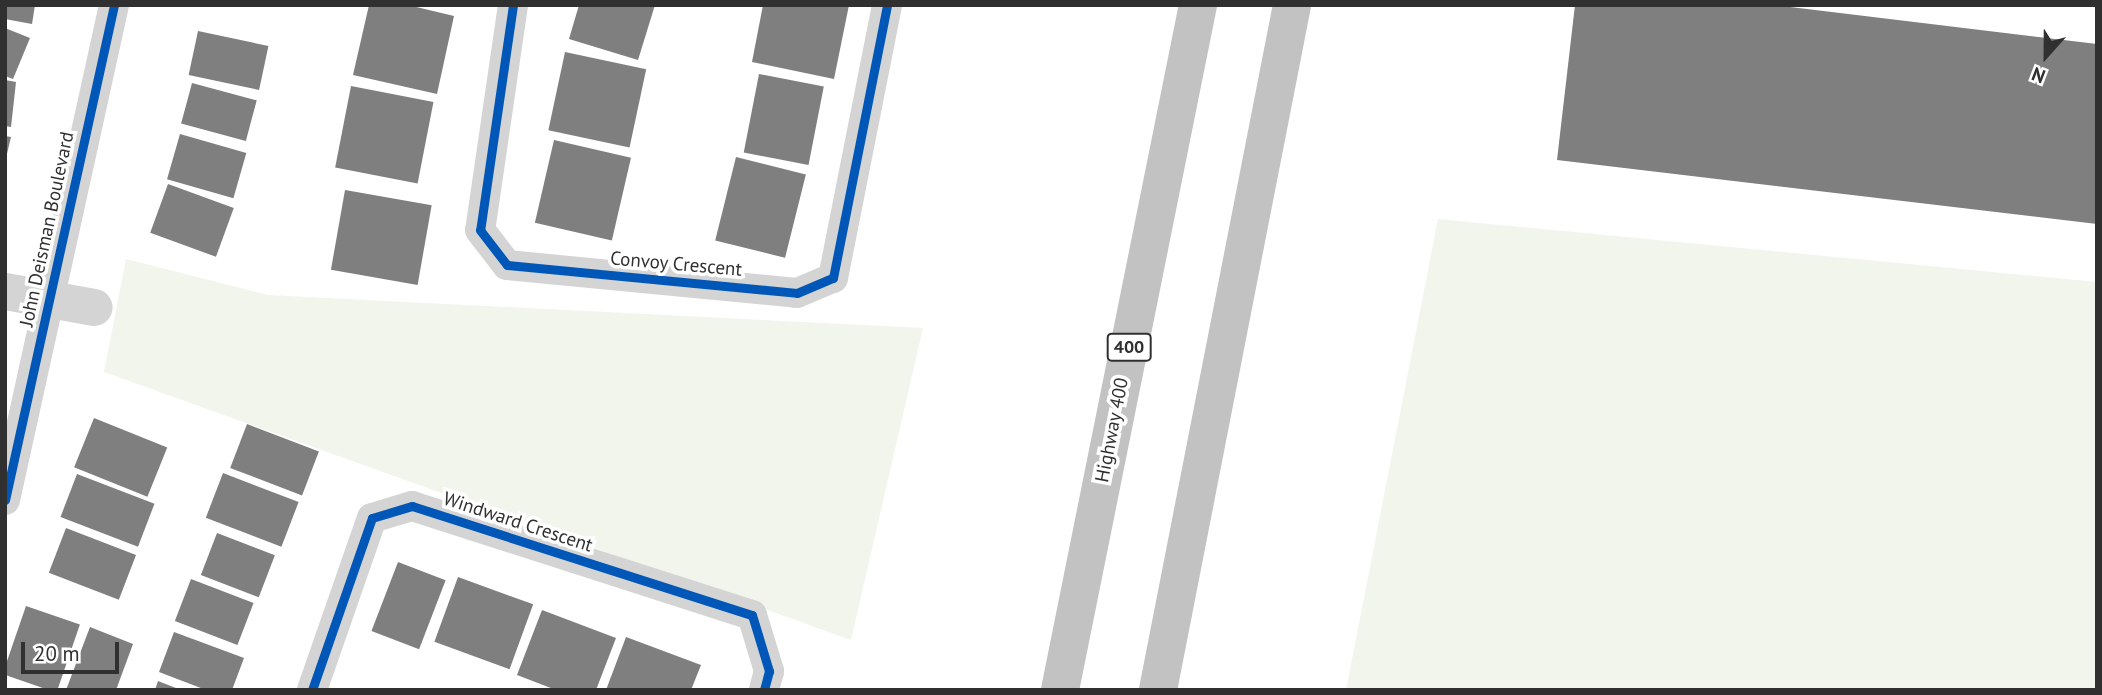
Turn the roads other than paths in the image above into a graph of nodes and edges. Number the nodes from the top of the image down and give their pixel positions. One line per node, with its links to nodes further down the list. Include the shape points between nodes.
1 (114, 5): 7 (street, John Deisman Boulevard)
2 (513, 5): 3 (street, Convoy Crescent, via 480,230 507,265 797,293 833,278)
3 (887, 5)
4 (1198, 5): 12 (highway, Highway 400 / 400)
5 (1293, 5): 13 (highway)
6 (5, 291): 7 (street)
7 (49, 295): 8 (street); 9 (street, John Deisman Boulevard)
8 (94, 307)
9 (5, 500)
10 (312, 690): 11 (street, Windward Crescent, via 372,518 412,506 752,615 769,671)
11 (764, 690)
12 (1060, 690)
13 (1158, 690)

